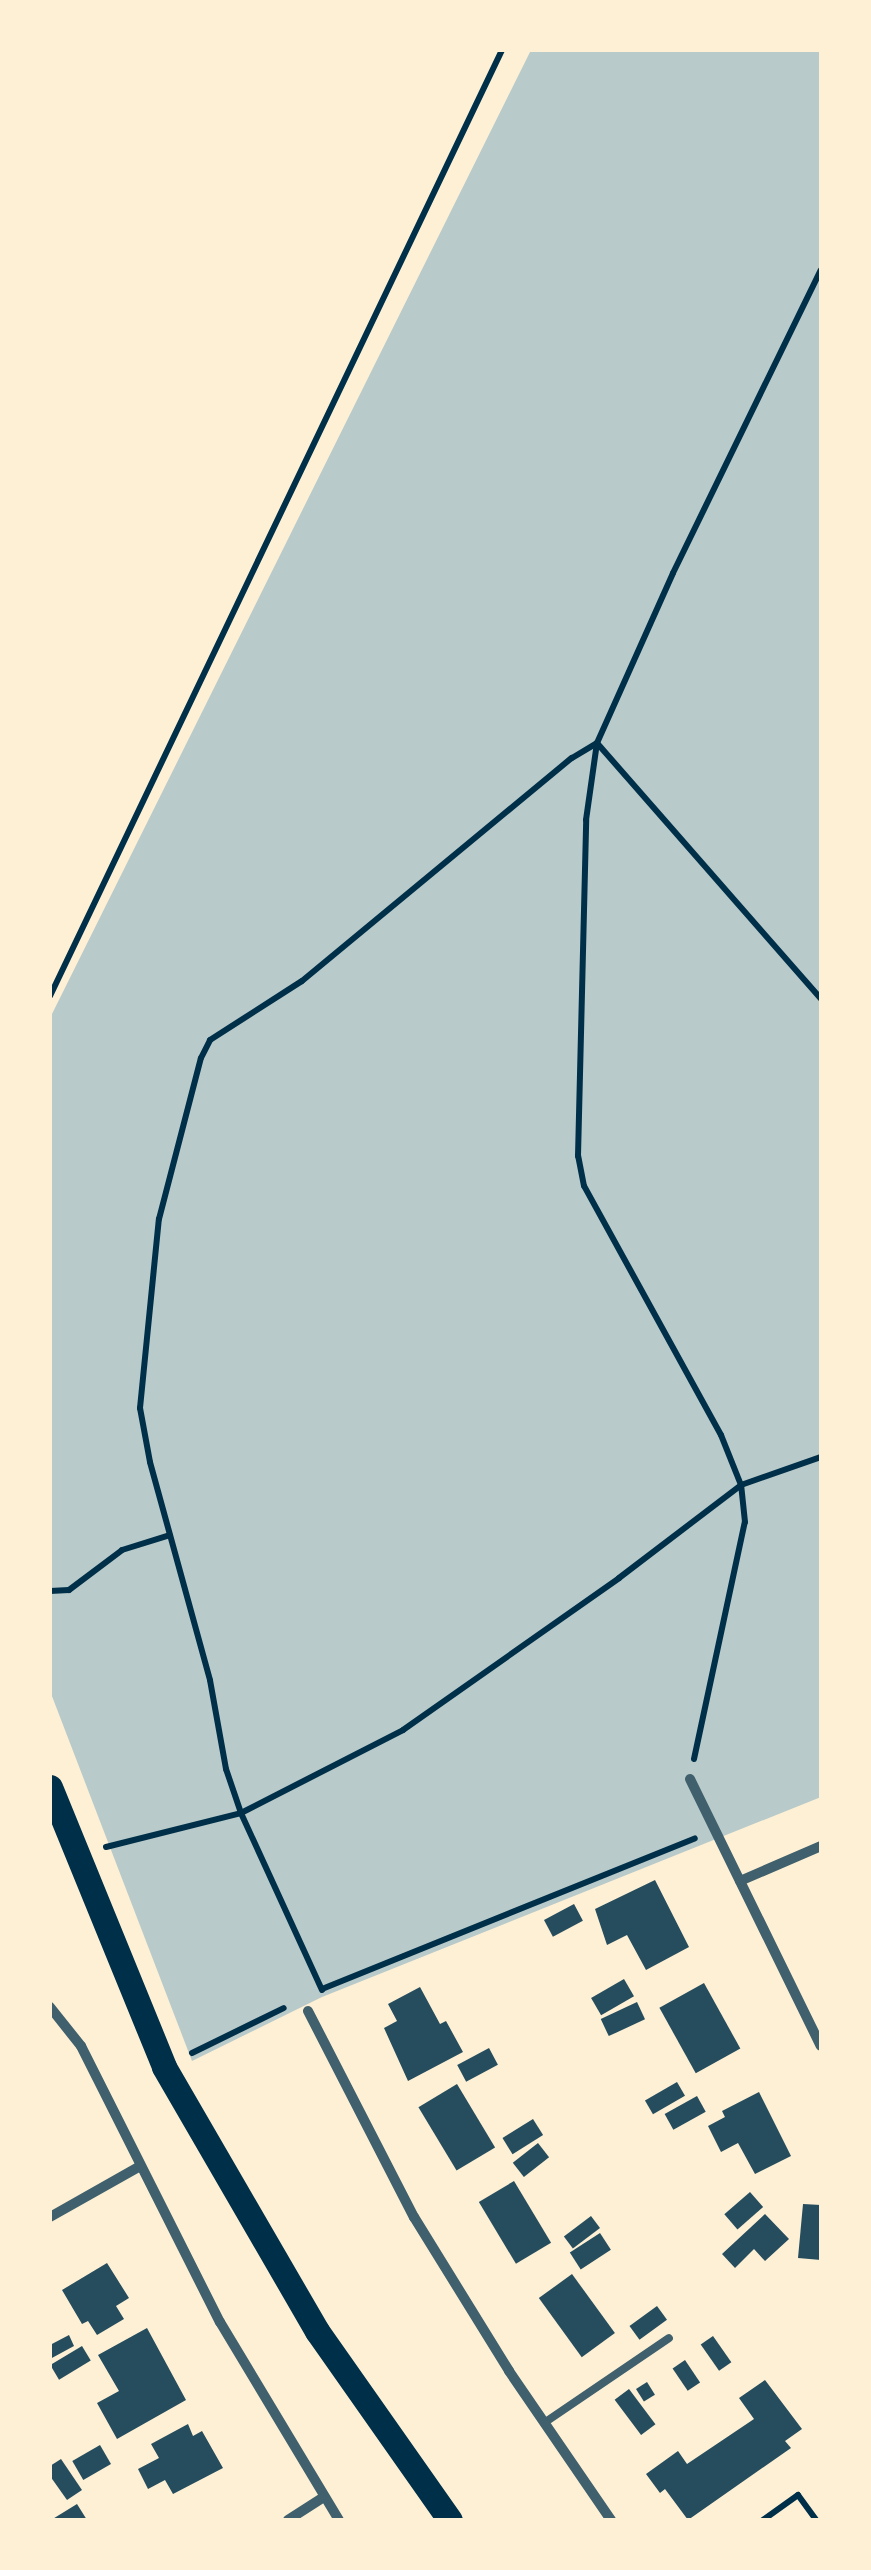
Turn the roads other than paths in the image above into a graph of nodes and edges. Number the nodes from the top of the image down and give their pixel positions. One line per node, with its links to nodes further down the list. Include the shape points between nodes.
1 (690, 1780): 4 (street)
2 (51, 1791): 15 (main road, via 164,2067 317,2331)
3 (821, 1846): 4 (street)
4 (740, 1881): 7 (street)
5 (50, 2008): 8 (street, via 81,2046)
6 (308, 2011): 11 (street, via 414,2217)
7 (821, 2046)
8 (140, 2166): 9 (street); 12 (street, via 220,2322)
9 (50, 2217)
10 (669, 2338): 11 (lane)
11 (544, 2423): 16 (street)
12 (324, 2497): 13 (street); 14 (street)
13 (288, 2520)
14 (339, 2520)
15 (450, 2520)
16 (611, 2520)

